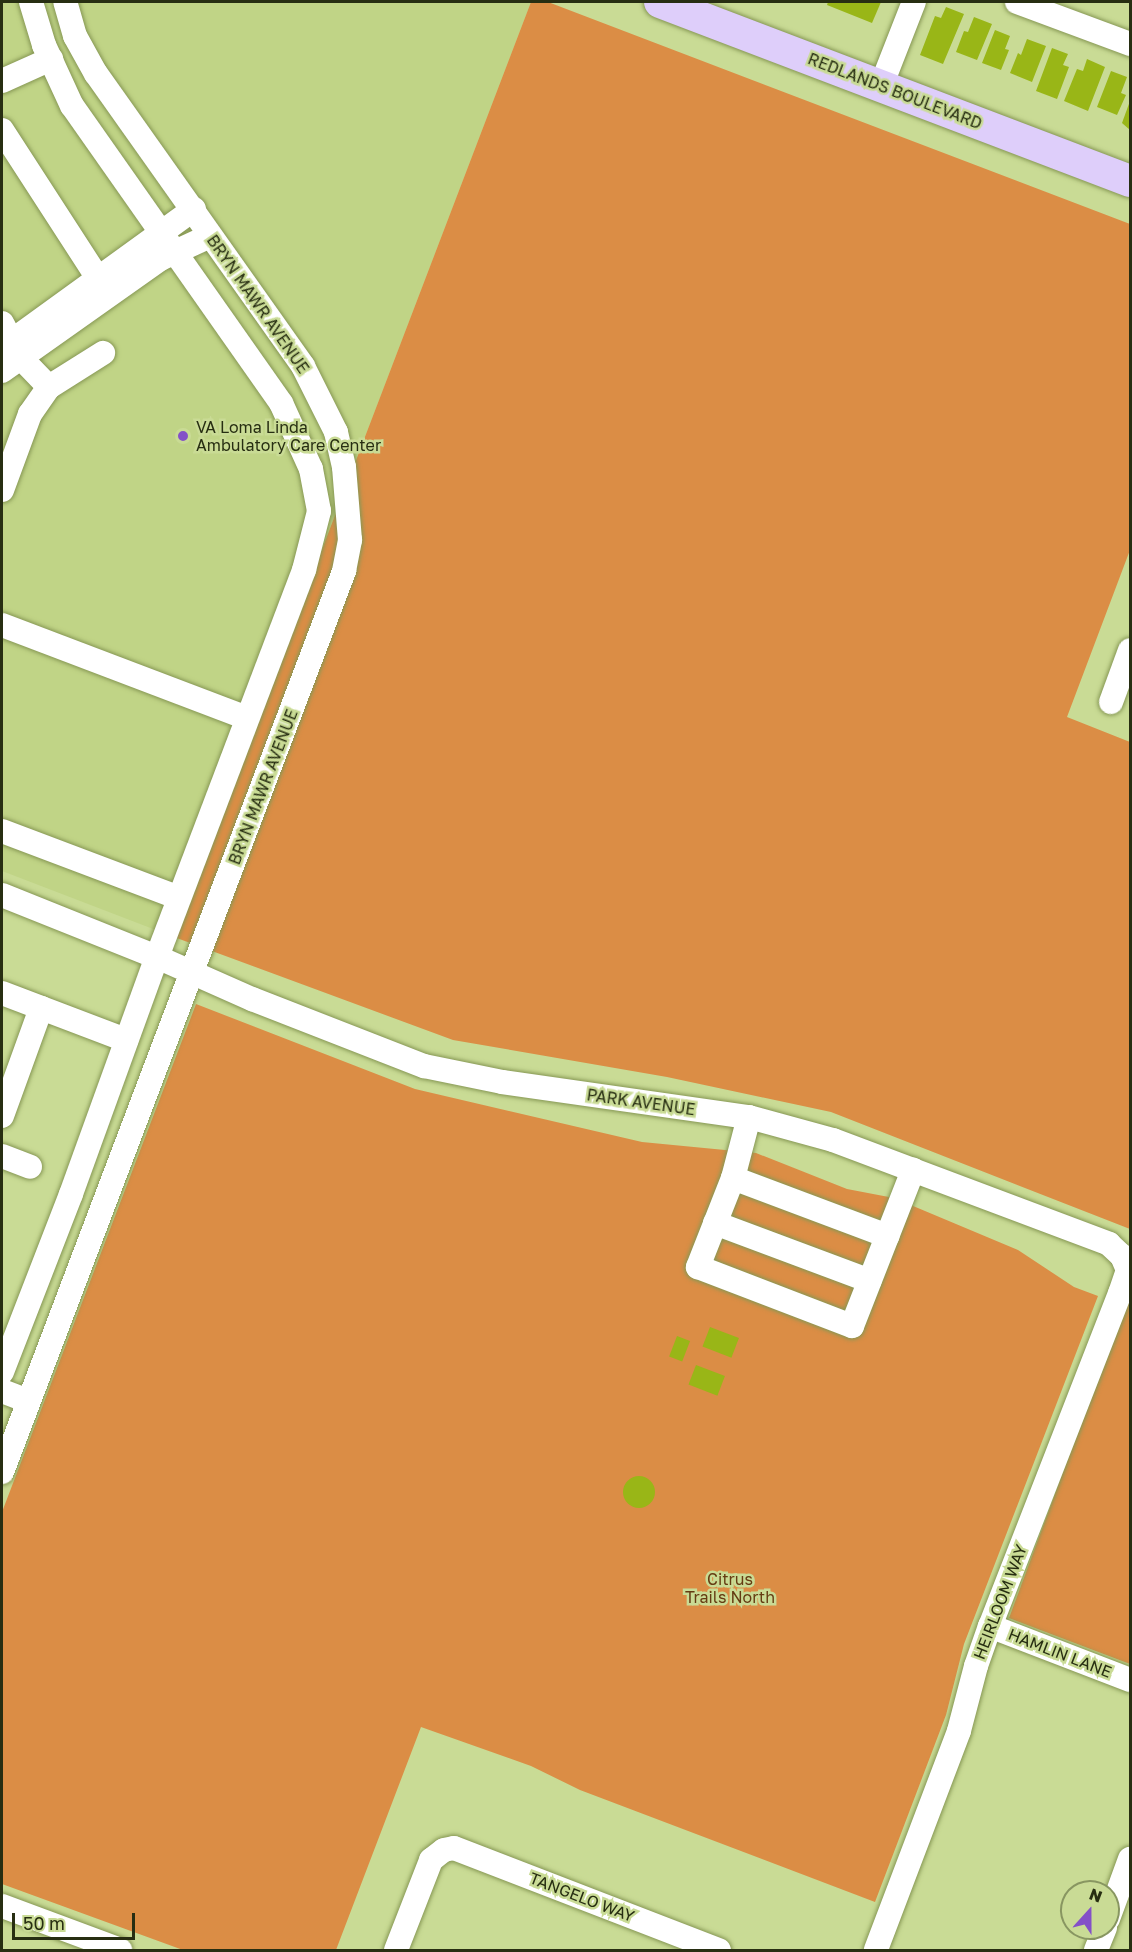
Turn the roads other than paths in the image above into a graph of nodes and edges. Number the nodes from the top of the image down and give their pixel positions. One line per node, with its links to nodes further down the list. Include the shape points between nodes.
1 (31, 2): 7 (street)
2 (65, 2): 13 (street, BRYN MAWR AVENUE, via 83,55)
3 (660, 2): 10 (main road, REDLANDS BOULEVARD)
4 (914, 2): 10 (street)
5 (1017, 2): 6 (street)
6 (1131, 44)
7 (47, 52): 8 (street); 9 (street); 14 (street, via 72,106)
8 (2, 63)
9 (2, 81)
10 (881, 86): 12 (main road, REDLANDS BOULEVARD)
11 (2, 130): 17 (street)
12 (1131, 181)
13 (194, 209): 14 (street); 15 (street, BRYN MAWR AVENUE)
14 (161, 232): 16 (street); 17 (street)
15 (210, 236): 16 (street); 30 (street, BRYN MAWR AVENUE, via 303,366 336,432 344,467 350,540 344,570)
16 (175, 252): 17 (street); 25 (street, via 281,403 311,469 319,511 304,570)
17 (103, 286): 18 (street)
18 (7, 348): 20 (street)
19 (103, 353): 20 (street)
20 (49, 387): 21 (street, via 30,414)
21 (2, 490)
22 (2, 625): 25 (street)
23 (1131, 651): 24 (street)
24 (1111, 702)
25 (247, 718): 28 (street)
26 (2, 831): 28 (street)
27 (2, 895): 29 (street, PARK AVENUE)
28 (179, 898): 29 (street)
29 (157, 957): 30 (street, PARK AVENUE); 33 (street)
30 (193, 973): 35 (street, PARK AVENUE, via 424,1066 502,1082); 46 (street, BRYN MAWR AVENUE)
31 (2, 993): 32 (street)
32 (41, 1008): 33 (street); 34 (street)
33 (126, 1040): 44 (street)
34 (2, 1116)
35 (749, 1117): 38 (street, PARK AVENUE, via 834,1140); 39 (street)
36 (2, 1156): 37 (street)
37 (30, 1167)
38 (913, 1170): 41 (street); 42 (street, PARK AVENUE, via 1109,1244)
39 (733, 1178): 40 (street); 41 (street)
40 (716, 1223): 43 (street); 43 (street, via 698,1268 852,1326)
41 (887, 1236): 43 (street)
42 (1122, 1256): 48 (street, HEIRLOOM WAY, via 1128,1270 1120,1293)
43 (870, 1281)
44 (2, 1372)
45 (2, 1391): 46 (street)
46 (28, 1401): 47 (street, BRYN MAWR AVENUE)
47 (2, 1472)
48 (990, 1626): 49 (street, HAMLIN LANE); 56 (street, HEIRLOOM WAY, via 959,1731)
49 (1131, 1680)
50 (1131, 1859): 51 (street)
51 (1120, 1888)
52 (2, 1906): 53 (street)
53 (120, 1950)
54 (396, 1950): 55 (street, TANGELO WAY, via 431,1860 454,1848)
55 (719, 1950)
56 (876, 1950)

